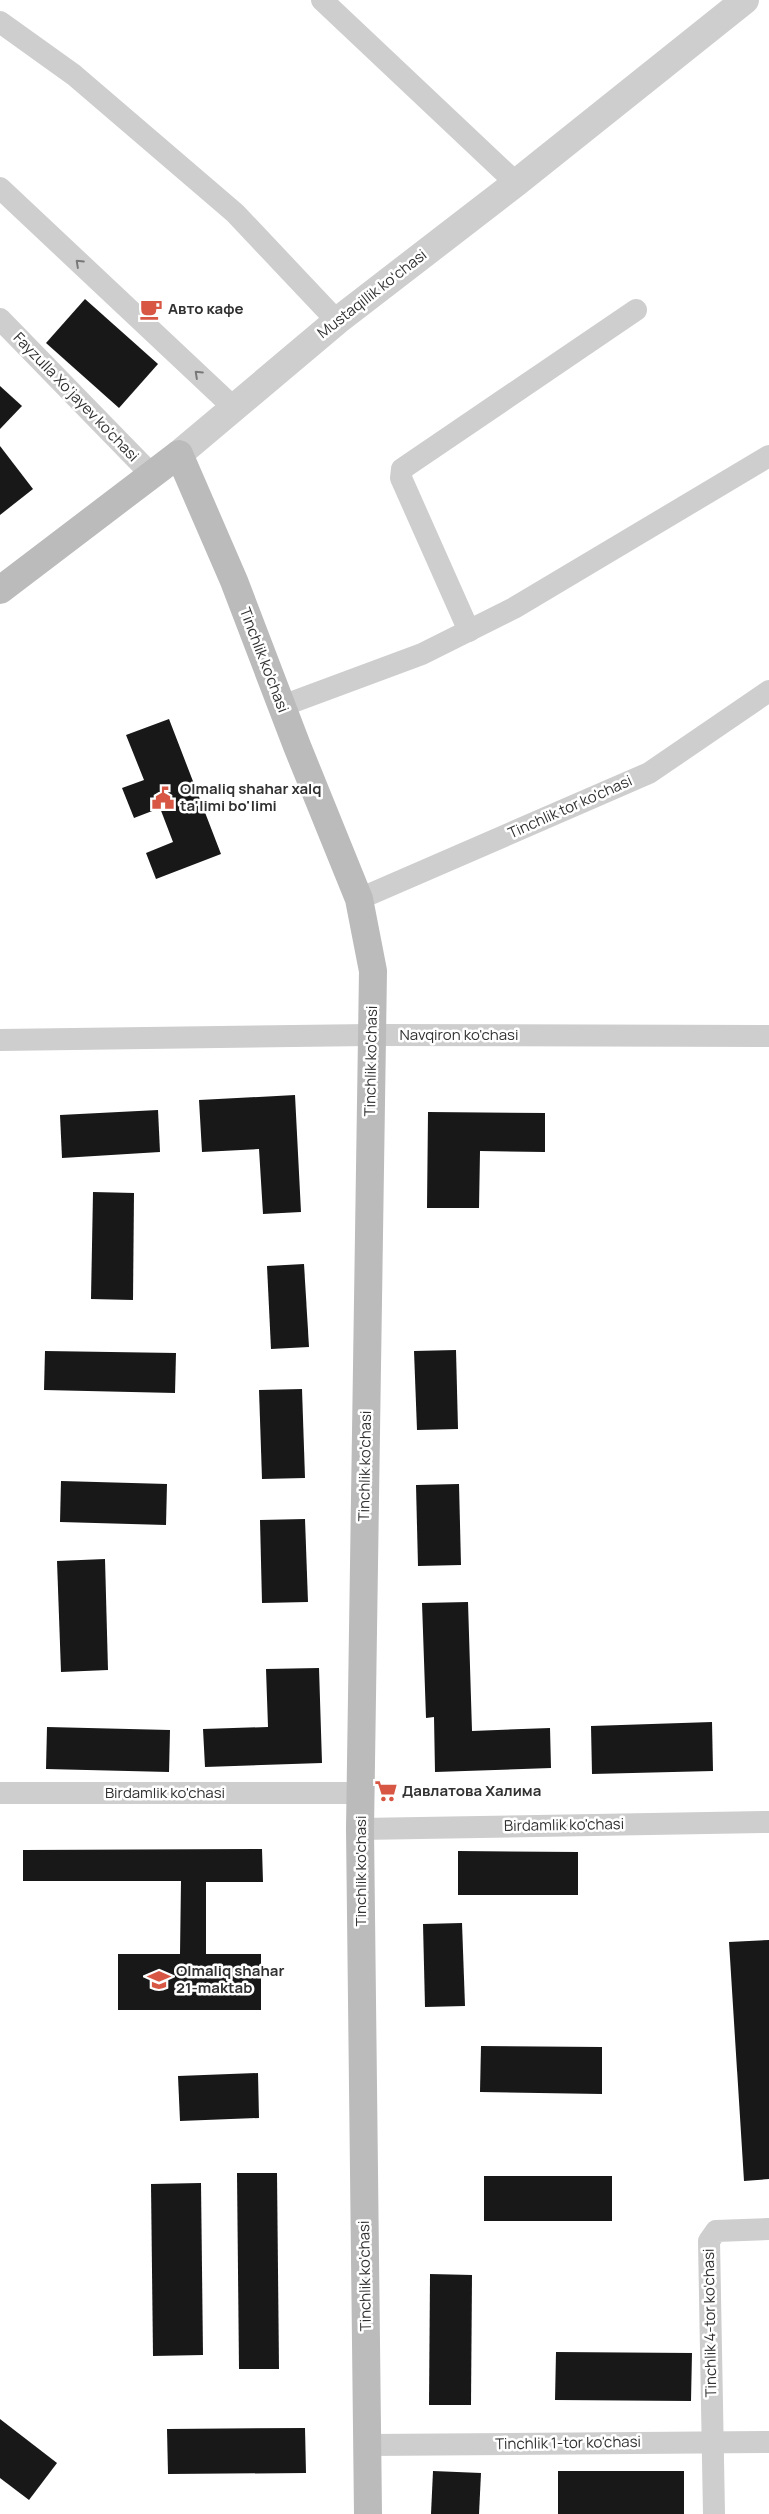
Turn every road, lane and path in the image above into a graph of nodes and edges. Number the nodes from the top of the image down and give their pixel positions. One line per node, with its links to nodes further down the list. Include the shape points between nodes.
1 (322, 0): 4 (street)
2 (745, 0): 4 (street, Mustaqillik koʻchasi)
3 (0, 22): 8 (street, via 74,75 234,213)
4 (516, 183): 8 (street, Mustaqillik koʻchasi)
5 (0, 188): 9 (street, one-way to 5)
6 (636, 310): 14 (street, via 402,469 401,478)
7 (0, 319): 12 (street, Fayzulla Xo‘jayev ko'chasi)
8 (337, 321): 9 (street, Mustaqillik koʻchasi)
9 (233, 407): 10 (street, Mustaqillik koʻchasi)
10 (179, 454): 12 (main road, Mustaqillik koʻchasi); 16 (main road, Tinchlik ko'chasi, via 234,581)
11 (769, 456): 14 (street, via 514,608)
12 (152, 475): 13 (main road, Mustaqillik koʻchasi)
13 (0, 590)
14 (469, 631): 16 (street, via 422,654)
15 (769, 691): 17 (street, Tinchlik tor ko'chasi, via 649,773)
16 (282, 706): 17 (main road, Tinchlik ko'chasi)
17 (359, 899): 18 (main road, Tinchlik ko'chasi, via 373,971)
18 (370, 1035): 19 (street, Navqiron ko'chasi); 20 (street, Navqiron ko'chasi); 21 (main road, Tinchlik ko'chasi)
19 (769, 1036)
20 (0, 1040)
21 (361, 1793): 22 (street, Birdamlik ko'chasi); 24 (main road, Tinchlik ko'chasi)
22 (0, 1794)
23 (769, 1822): 24 (street, Birdamlik ko'chasi)
24 (360, 1828): 28 (main road, Tinchlik ko'chasi)
25 (769, 2229): 26 (street, Tinchlik 4-tor ko'chasi, via 716,2231 709,2241)
26 (712, 2442): 27 (street, Tinchlik 1-tor ko'chasi); 28 (street, Tinchlik 1-tor ko'chasi); 30 (street)
27 (769, 2442)
28 (368, 2445): 29 (main road, Tinchlik ko'chasi)
29 (368, 2514)
30 (714, 2514)

